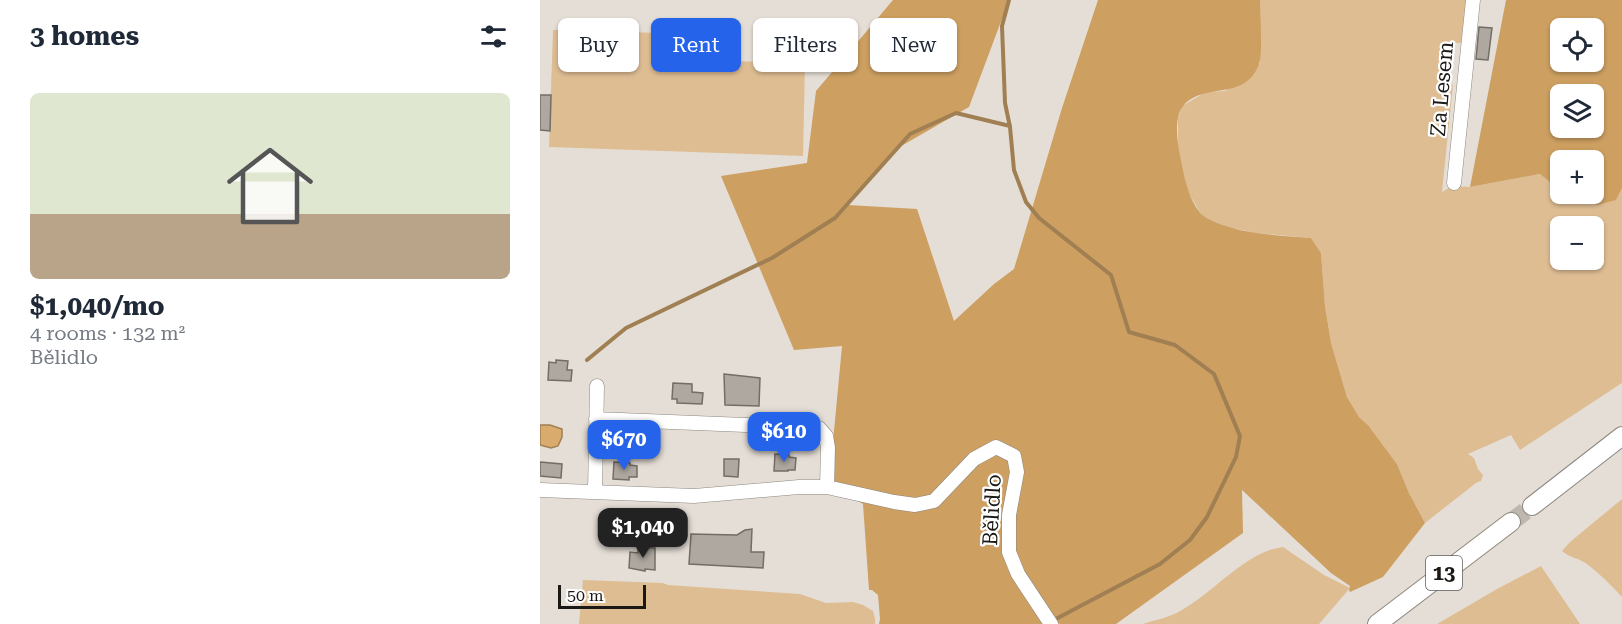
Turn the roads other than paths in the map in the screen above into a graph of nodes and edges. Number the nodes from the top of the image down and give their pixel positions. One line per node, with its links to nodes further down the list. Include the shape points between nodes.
1 (1473, 0): 2 (street, Za Lesem)
2 (1454, 183)
3 (597, 386): 4 (street)
4 (596, 419): 6 (street, via 819,428 826,436 828,448); 8 (street)
5 (1622, 436): 9 (main road)
6 (827, 488): 8 (street, Bělidlo, via 694,496); 11 (street, Bělidlo, via 915,505 934,501 974,459 996,447 1014,456 1017,472 1009,516 1009,552 1018,574)
7 (540, 490): 8 (street, Bělidlo)
8 (595, 492)
9 (1532, 506)
10 (1511, 522): 12 (main road, 13)
11 (1051, 624)
12 (1377, 624)

